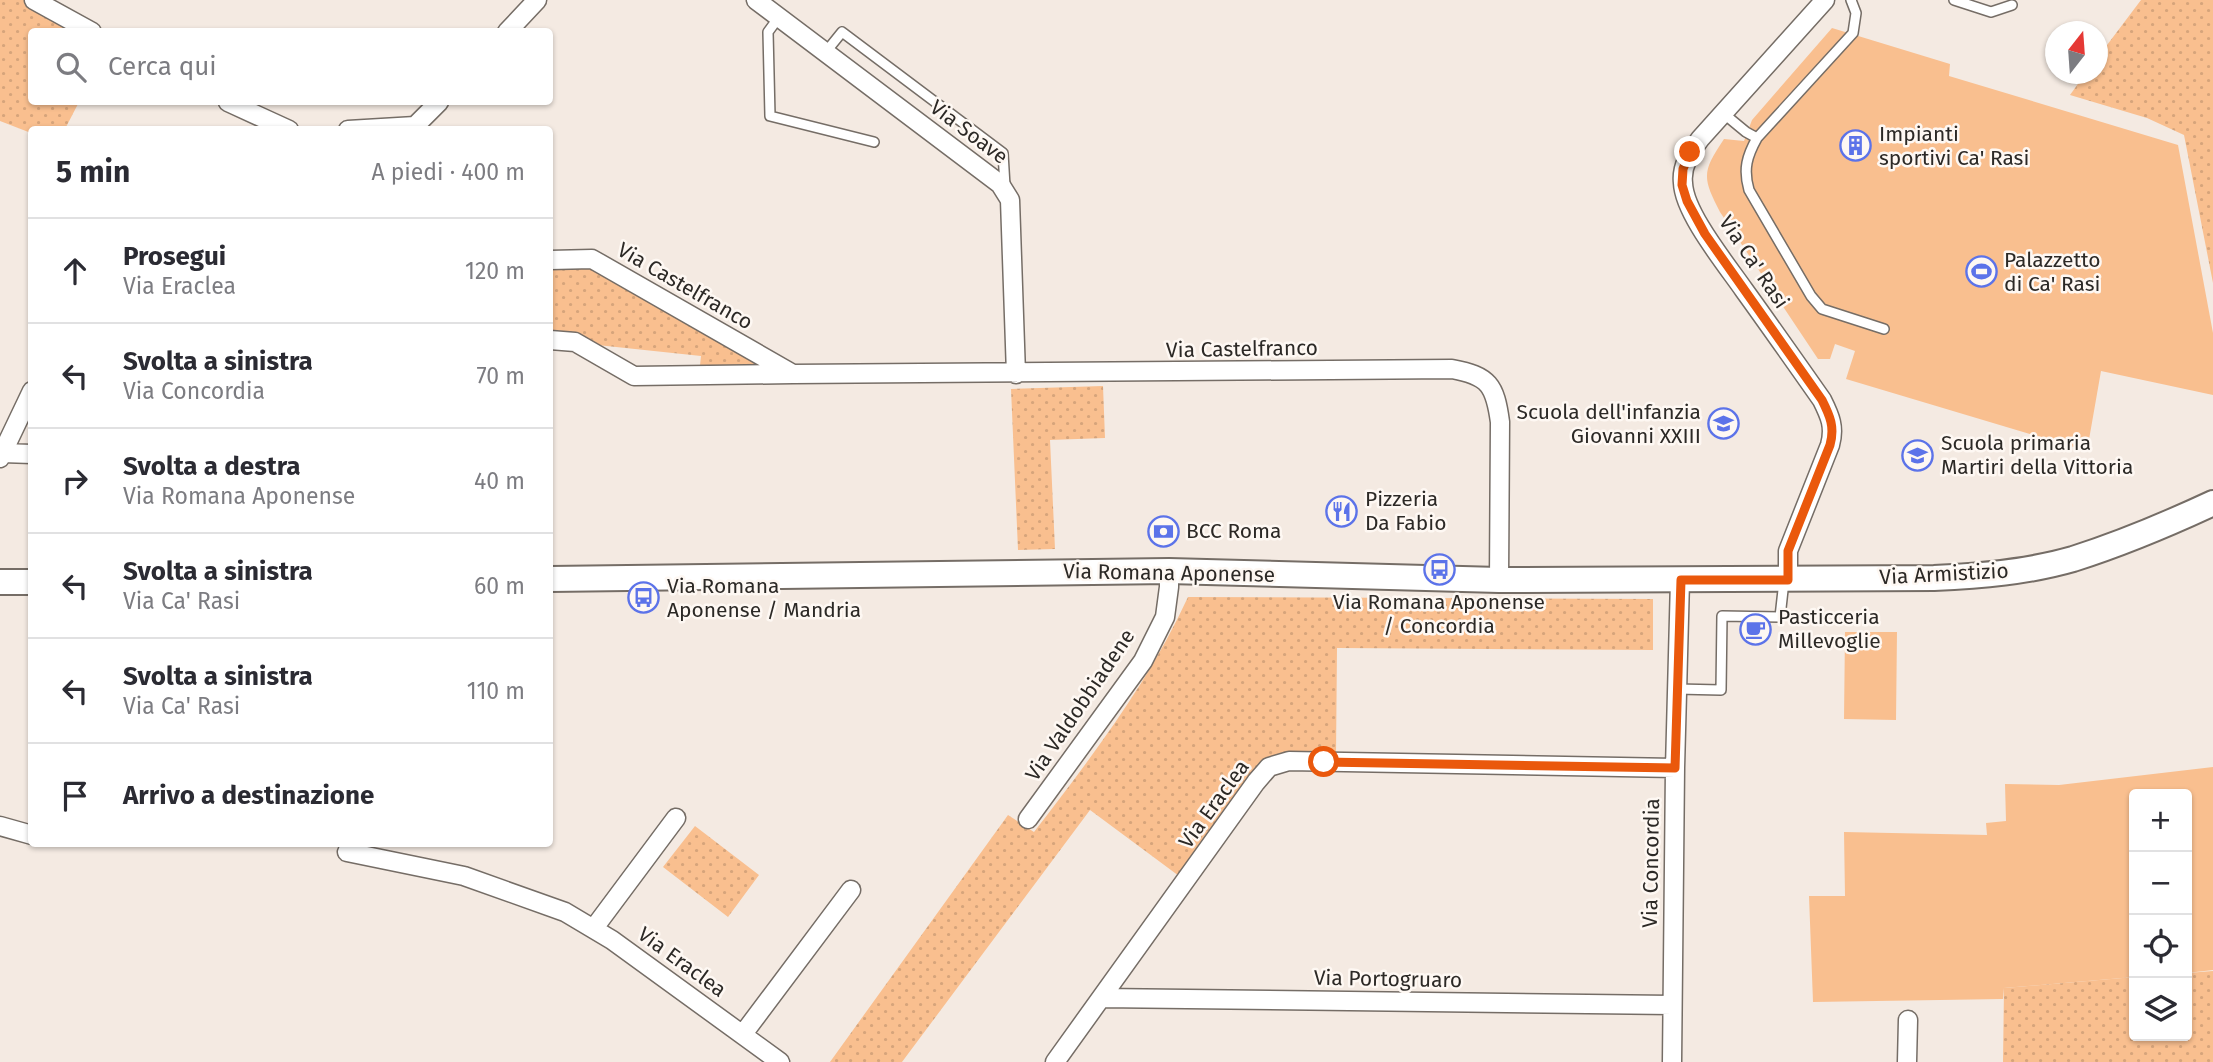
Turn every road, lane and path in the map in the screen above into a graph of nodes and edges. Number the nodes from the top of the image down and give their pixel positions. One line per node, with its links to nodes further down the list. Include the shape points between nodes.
1 (34, 0): 9 (street)
2 (537, 0): 10 (street)
3 (756, 0): 8 (street, Via Soave)
4 (1825, 0): 14 (street, Via Ca' Rasi)
5 (1851, 0): 17 (lane, via 1856,13 1853,33)
6 (1954, 0): 7 (lane, via 1991,12)
7 (2012, 5)
8 (779, 17): 11 (street, Via Soave); 18 (lane, via 768,32 770,116)
9 (85, 28)
10 (511, 28)
11 (825, 53): 19 (street, Via Soave); 19 (lane, via 842,32 1003,153)
12 (235, 105): 15 (street)
13 (436, 105): 16 (street)
14 (1723, 113): 17 (lane); 33 (street, Via Ca' Rasi, via 1690,152 1683,169 1687,201 1705,234 1822,400 1832,425 1830,445 1788,551)
15 (280, 126)
16 (415, 126)
17 (1757, 138): 21 (lane, via 1744,175 1749,190 1811,296 1822,309)
18 (874, 142)
19 (1005, 192): 24 (street, Via Soave, via 1010,200)
20 (553, 260): 23 (street, Via Castelfranco, via 592,259)
21 (1884, 329)
22 (553, 340): 23 (street, Via Castelfranco, via 575,342 634,376)
23 (793, 374): 24 (street, Via Castelfranco)
24 (1016, 374): 31 (street, Via Castelfranco, via 1452,369 1472,373 1489,384 1500,422)
25 (28, 398): 27 (street)
26 (28, 454): 27 (street)
27 (1, 455)
28 (2213, 503): 33 (street, Via Armistizio, via 2072,559 2032,568 1979,576)
29 (1169, 571): 30 (street, Via Romana Aponense); 31 (street, Via Romana Aponense); 39 (street, Via Valdobbiadene, via 1165,617 1143,661)
30 (553, 579)
31 (1499, 580): 32 (street, Via Romana Aponense)
32 (1681, 580): 33 (street, Via Romana Aponense); 36 (street, Via Concordia)
33 (1786, 580): 36 (lane, via 1780,617 1722,616 1721,690)
34 (0, 582): 35 (street)
35 (28, 582)
36 (1677, 689): 37 (street, Via Concordia)
37 (1675, 768): 45 (street, Via Eraclea, via 1289,761 1269,767); 46 (street, Via Concordia)
38 (676, 818): 44 (street)
39 (1028, 819)
40 (0, 826): 41 (street)
41 (28, 834)
42 (347, 852): 44 (street, Via Eraclea, via 464,876 565,912)
43 (850, 890): 48 (street)
44 (594, 928): 48 (street, Via Eraclea)
45 (1102, 998): 46 (street, Via Portogruaro); 50 (street, Via Eraclea)
46 (1672, 1005): 51 (street, Via Concordia)
47 (1908, 1020): 52 (street)
48 (743, 1034): 49 (street, Via Eraclea)
49 (780, 1062)
50 (1055, 1062)
51 (1672, 1062)
52 (1907, 1062)

